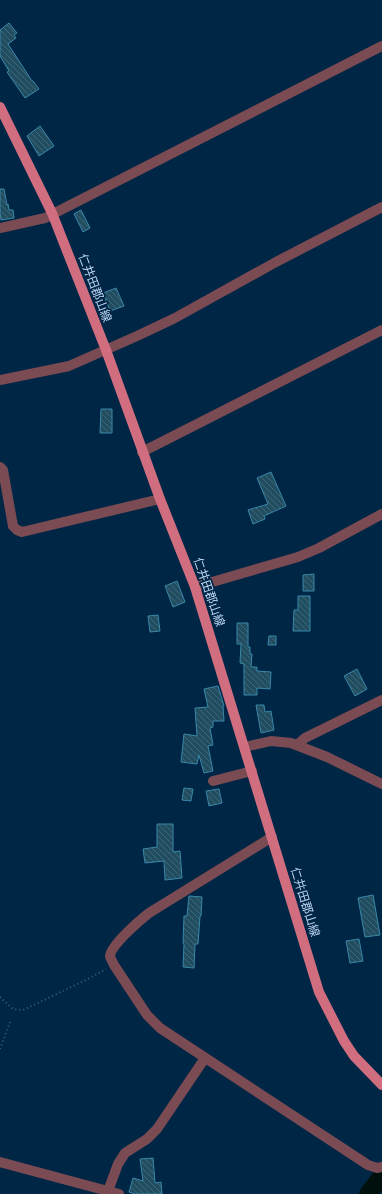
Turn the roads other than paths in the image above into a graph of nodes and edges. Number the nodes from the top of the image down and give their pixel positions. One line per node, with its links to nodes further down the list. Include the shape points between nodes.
1 (382, 46): 4 (street)
2 (0, 107): 4 (main road, 仁井田郡山線)
3 (382, 208): 7 (street, via 175,318)
4 (52, 213): 5 (street, via 45,218); 7 (main road, 仁井田郡山線)
5 (0, 228)
6 (382, 330): 9 (street)
7 (106, 350): 8 (street, via 69,366); 9 (main road, 仁井田郡山線)
8 (0, 380)
9 (142, 452): 11 (main road, 仁井田郡山線)
10 (0, 467): 11 (street, via 3,470 13,526 22,532)
11 (160, 500): 13 (main road, 仁井田郡山線)
12 (382, 514): 13 (street, via 298,557)
13 (195, 587): 16 (main road, 仁井田郡山線)
14 (382, 700): 15 (street, via 305,738)
15 (297, 745): 16 (street, via 276,741); 19 (street)
16 (245, 747): 17 (main road, 仁井田郡山線)
17 (252, 771): 18 (street); 20 (main road, 仁井田郡山線)
18 (213, 781)
19 (382, 784)
20 (272, 837): 21 (street, via 149,913 128,932 110,955 114,965 153,1022); 22 (main road, 仁井田郡山線, via 319,992 354,1056)
21 (205, 1058): 24 (street, via 368,1165); 25 (street, via 157,1129 121,1158)
22 (382, 1085)
23 (0, 1162): 25 (street)
24 (382, 1167)
25 (108, 1191): 26 (street)
26 (119, 1194)

